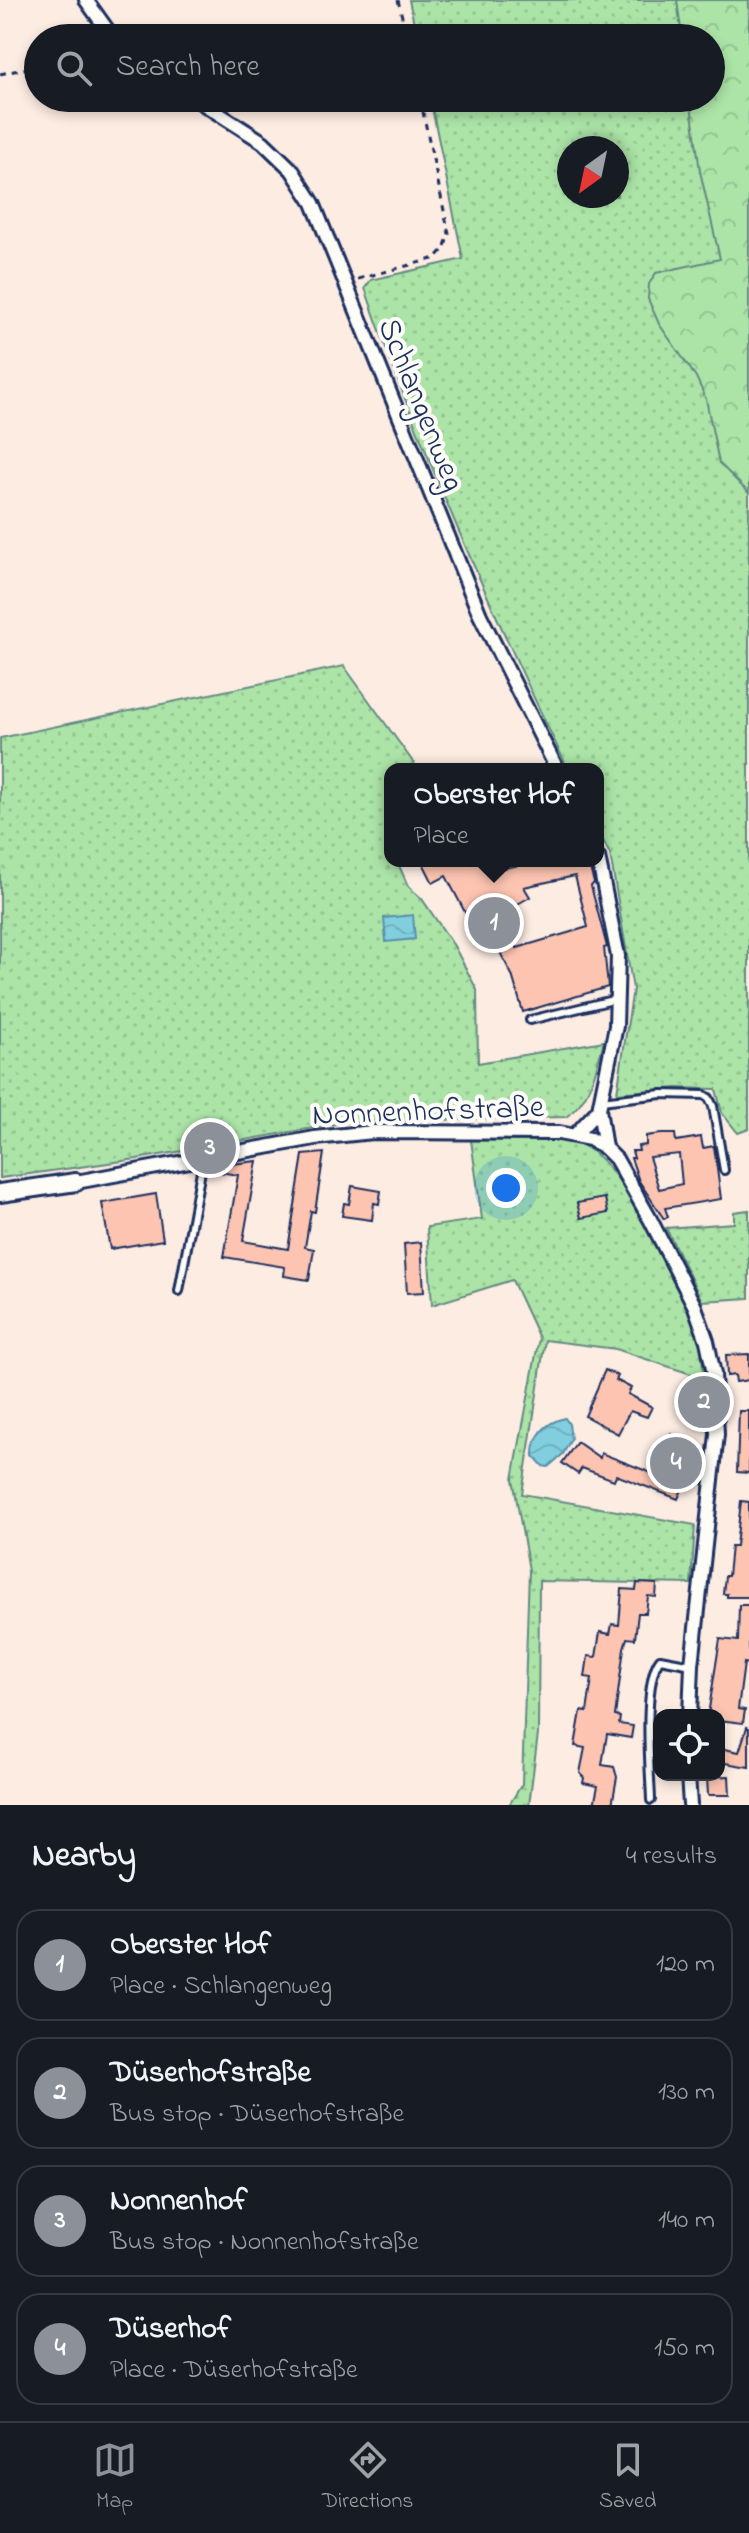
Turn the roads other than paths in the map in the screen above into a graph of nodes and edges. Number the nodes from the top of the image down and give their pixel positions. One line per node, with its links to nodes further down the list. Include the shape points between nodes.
1 (86, 0): 2 (street)
2 (103, 24)
3 (216, 112): 4 (street, Schlangenweg, via 263,142 292,170 313,203 480,615)
4 (554, 763)
5 (600, 867): 6 (street, via 618,956)
6 (617, 999): 7 (lane); 8 (street)
7 (530, 1020)
8 (600, 1105): 9 (street, Nonnenhofstraße); 10 (street); 12 (lane, via 662,1094 704,1095 713,1106)
9 (575, 1135): 10 (street, Nonnenhofstraße); 11 (street, Nonnenhofstraße, via 373,1132)
10 (605, 1148): 16 (street, via 650,1219 695,1307 714,1374 717,1434)
11 (204, 1157): 13 (street, Nonnenhofstraße); 15 (lane)
12 (724, 1170)
13 (76, 1182): 14 (street, Nonnenhofstraße)
14 (0, 1193)
15 (179, 1291)
16 (692, 1665): 17 (street); 19 (lane, via 660,1659 654,1667)
17 (690, 1709)
18 (688, 1781): 20 (street)
19 (651, 1800)
20 (690, 1805)

